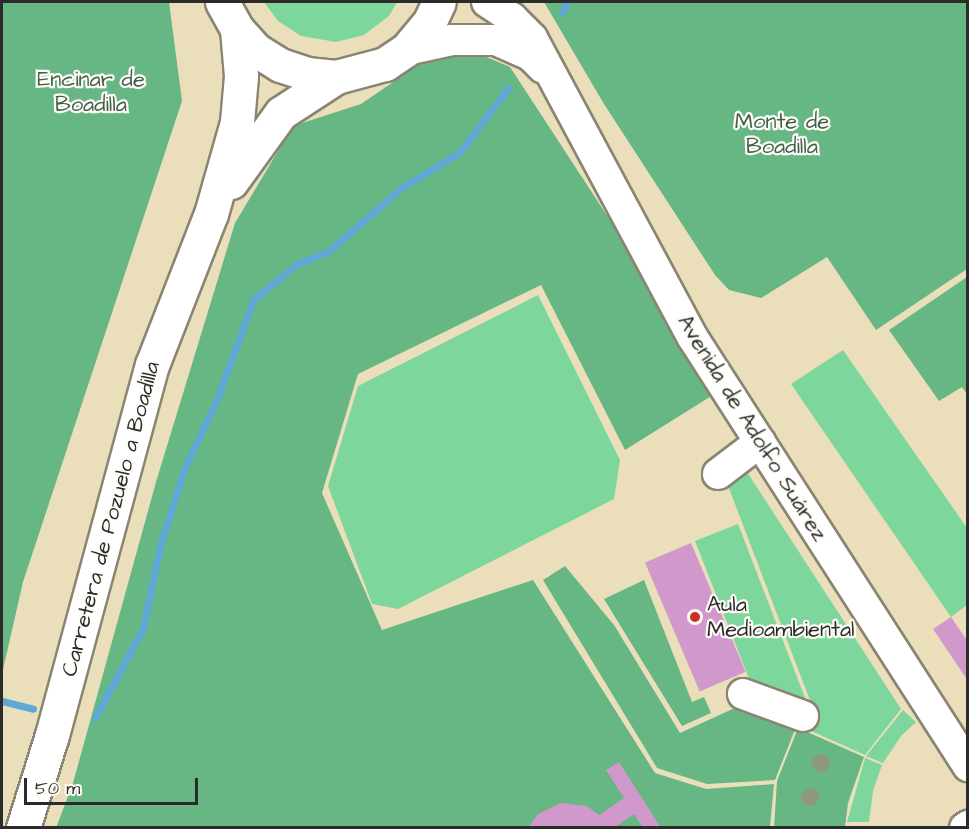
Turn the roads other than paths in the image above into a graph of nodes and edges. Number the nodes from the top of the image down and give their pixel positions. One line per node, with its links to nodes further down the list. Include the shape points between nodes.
1 (439, 2): 4 (main road, via 429,23)
2 (487, 2): 6 (street, Avenida de Adolfo Suárez, via 512,18 532,38)
3 (229, 15): 5 (main road, via 256,50 280,65 307,74); 7 (main road, Carretera de Pozuelo a Boadilla, via 241,76 237,122)
4 (406, 50): 5 (main road, via 361,73); 6 (street, Avenida de Adolfo Suárez, via 452,40 496,40 530,55)
5 (336, 77): 7 (main road, Carretera de Pozuelo a Boadilla, via 281,113 251,149)
6 (554, 79): 8 (street, Avenida de Adolfo Suárez, via 693,338)
7 (210, 214): 13 (main road, Carretera de Pozuelo a Boadilla, via 152,365)
8 (760, 442): 9 (street); 12 (street, Avenida de Adolfo Suárez)
9 (718, 474)
10 (743, 694): 11 (street)
11 (803, 716)
12 (968, 766)
13 (23, 828)

